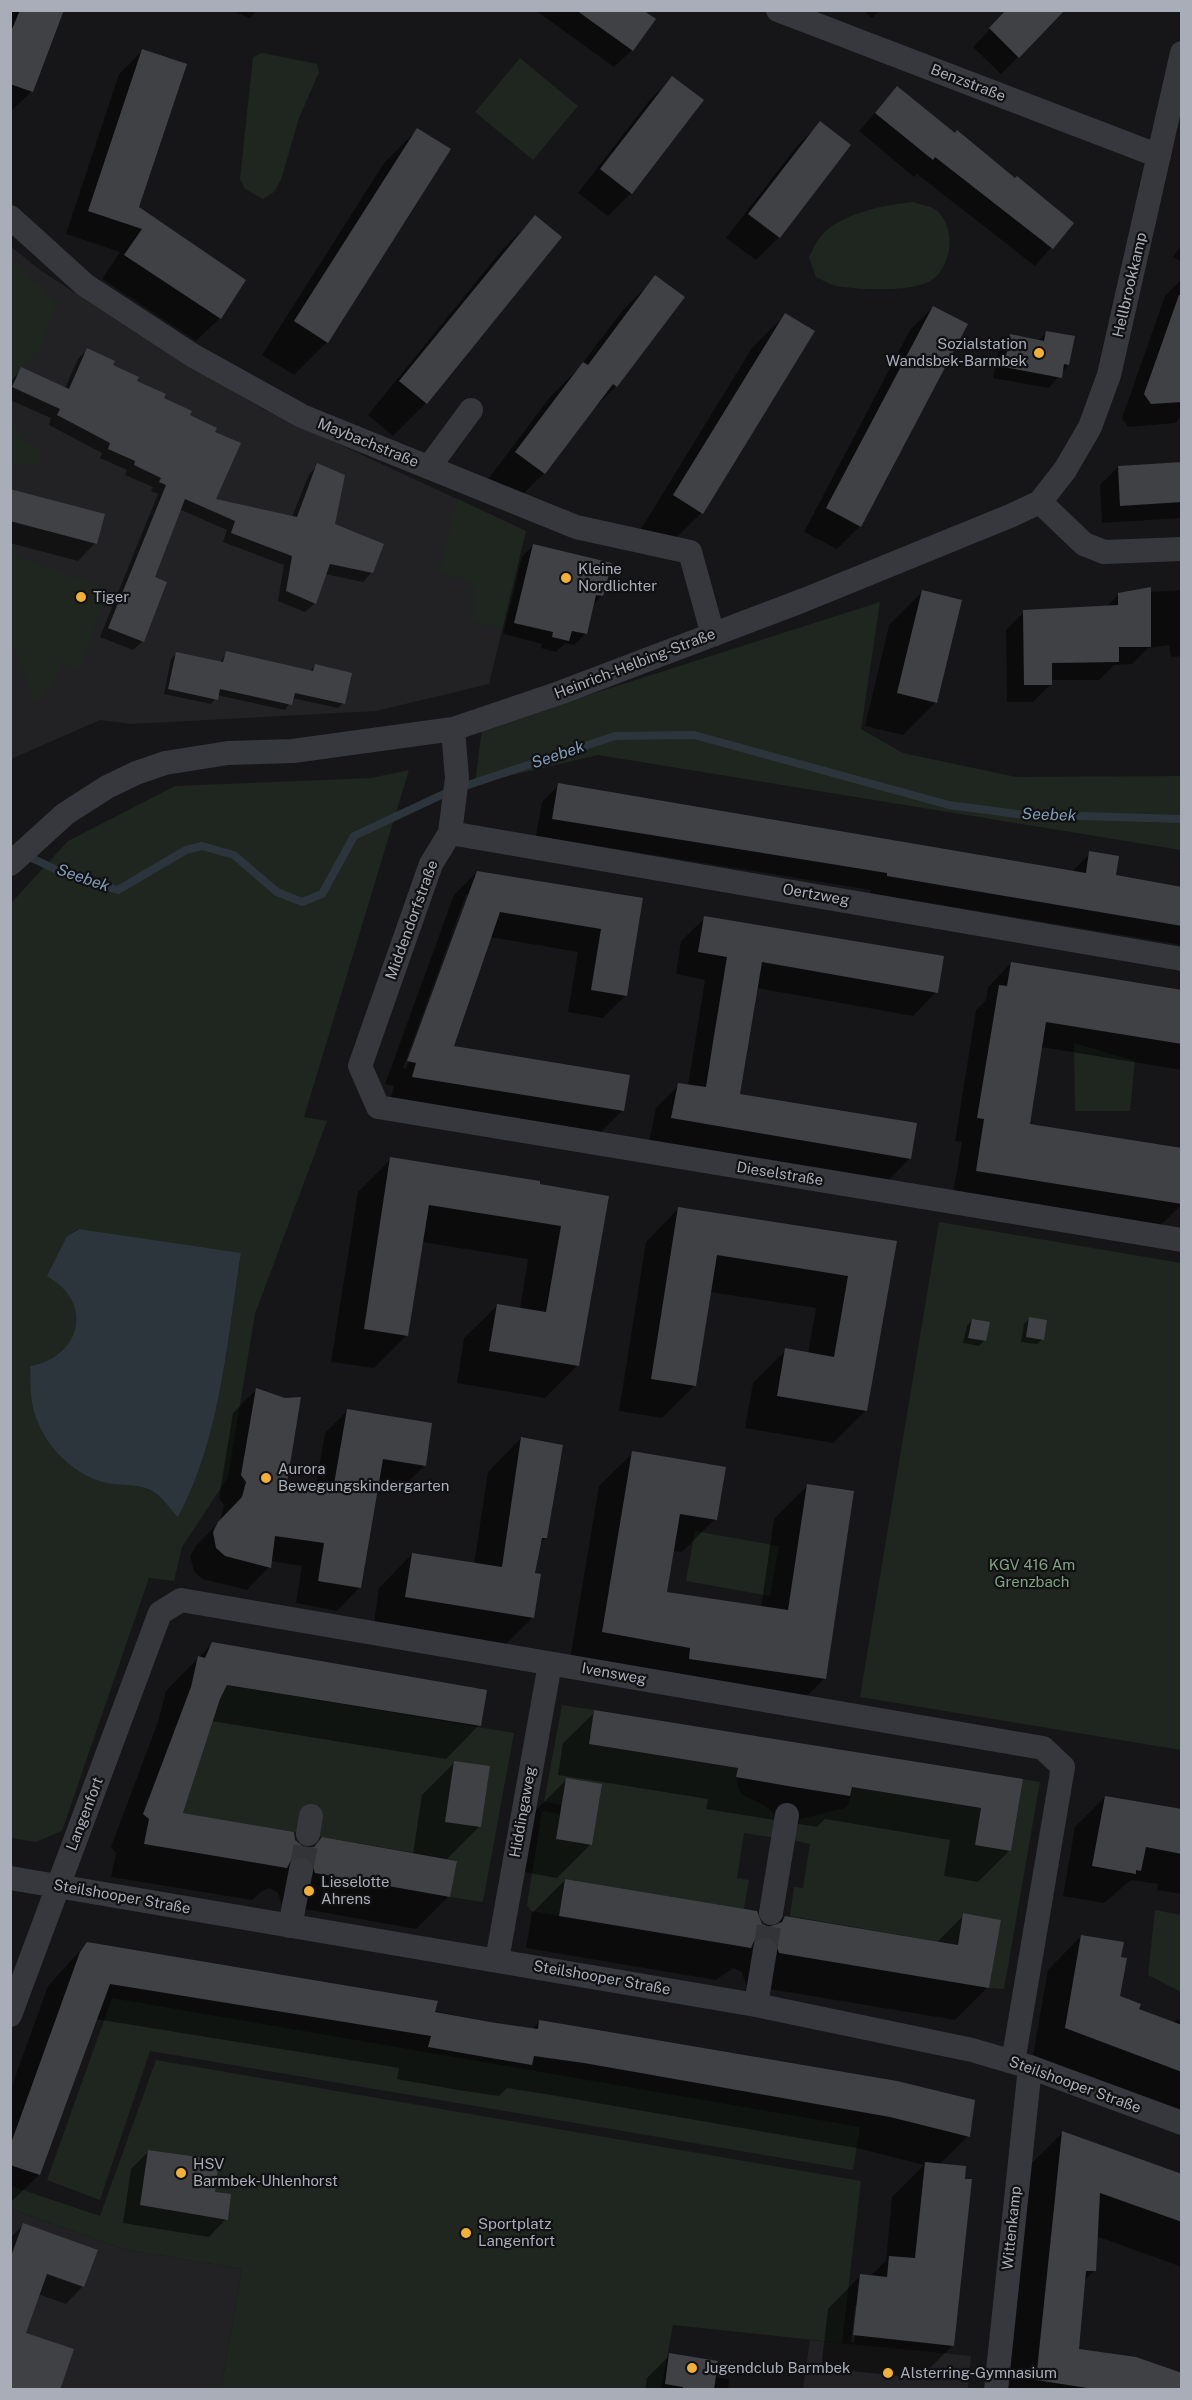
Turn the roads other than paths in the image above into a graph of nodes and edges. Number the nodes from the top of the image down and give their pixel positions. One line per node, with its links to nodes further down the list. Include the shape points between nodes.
1 (778, 10): 3 (street, Benzstraße)
2 (1182, 53): 3 (street, Hellbrookkamp)
3 (1159, 156): 7 (street, Hellbrookkamp, via 1109,375 1090,427 1065,470)
4 (10, 217): 6 (street, Maybachstraße, via 85,285 192,355 302,416)
5 (471, 410): 6 (street)
6 (429, 467): 9 (street, Maybachstraße, via 576,527 690,552)
7 (1040, 502): 8 (street, via 1092,548 1104,552); 9 (street, Heinrich-Helbing-Straße)
8 (1182, 549)
9 (713, 635): 10 (street, Heinrich-Helbing-Straße)
10 (453, 729): 11 (street, Middendorfstraße, via 457,778); 12 (street, Heinrich-Helbing-Straße, via 293,751 228,753 165,763 106,787 65,814)
11 (450, 833): 13 (street, Oertzweg); 14 (street, Middendorfstraße, via 431,864 360,1066)
12 (10, 864)
13 (1182, 959)
14 (378, 1107): 15 (street, Dieselstraße)
15 (1182, 1240)
16 (160, 1612): 17 (street, Ivensweg, via 181,1600); 22 (street, Langenfort)
17 (550, 1664): 18 (street, Ivensweg, via 1043,1748); 26 (street, Hiddingaweg)
18 (1063, 1767): 29 (street, Wittenkamp)
19 (787, 1815): 23 (street)
20 (301, 1870): 24 (street)
21 (10, 1878): 22 (street, Steilshooper Straße)
22 (57, 1886): 24 (street, Steilshooper Straße); 28 (street, Langenfort)
23 (771, 1913)
24 (290, 1926): 26 (street, Steilshooper Straße)
25 (765, 1950): 27 (street)
26 (497, 1960): 27 (street, Steilshooper Straße)
27 (756, 2005): 29 (street, Steilshooper Straße, via 972,2050)
28 (10, 2015)
29 (1021, 2065): 30 (street, Steilshooper Straße); 31 (street, Wittenkamp)
30 (1182, 2123)
31 (996, 2390)

